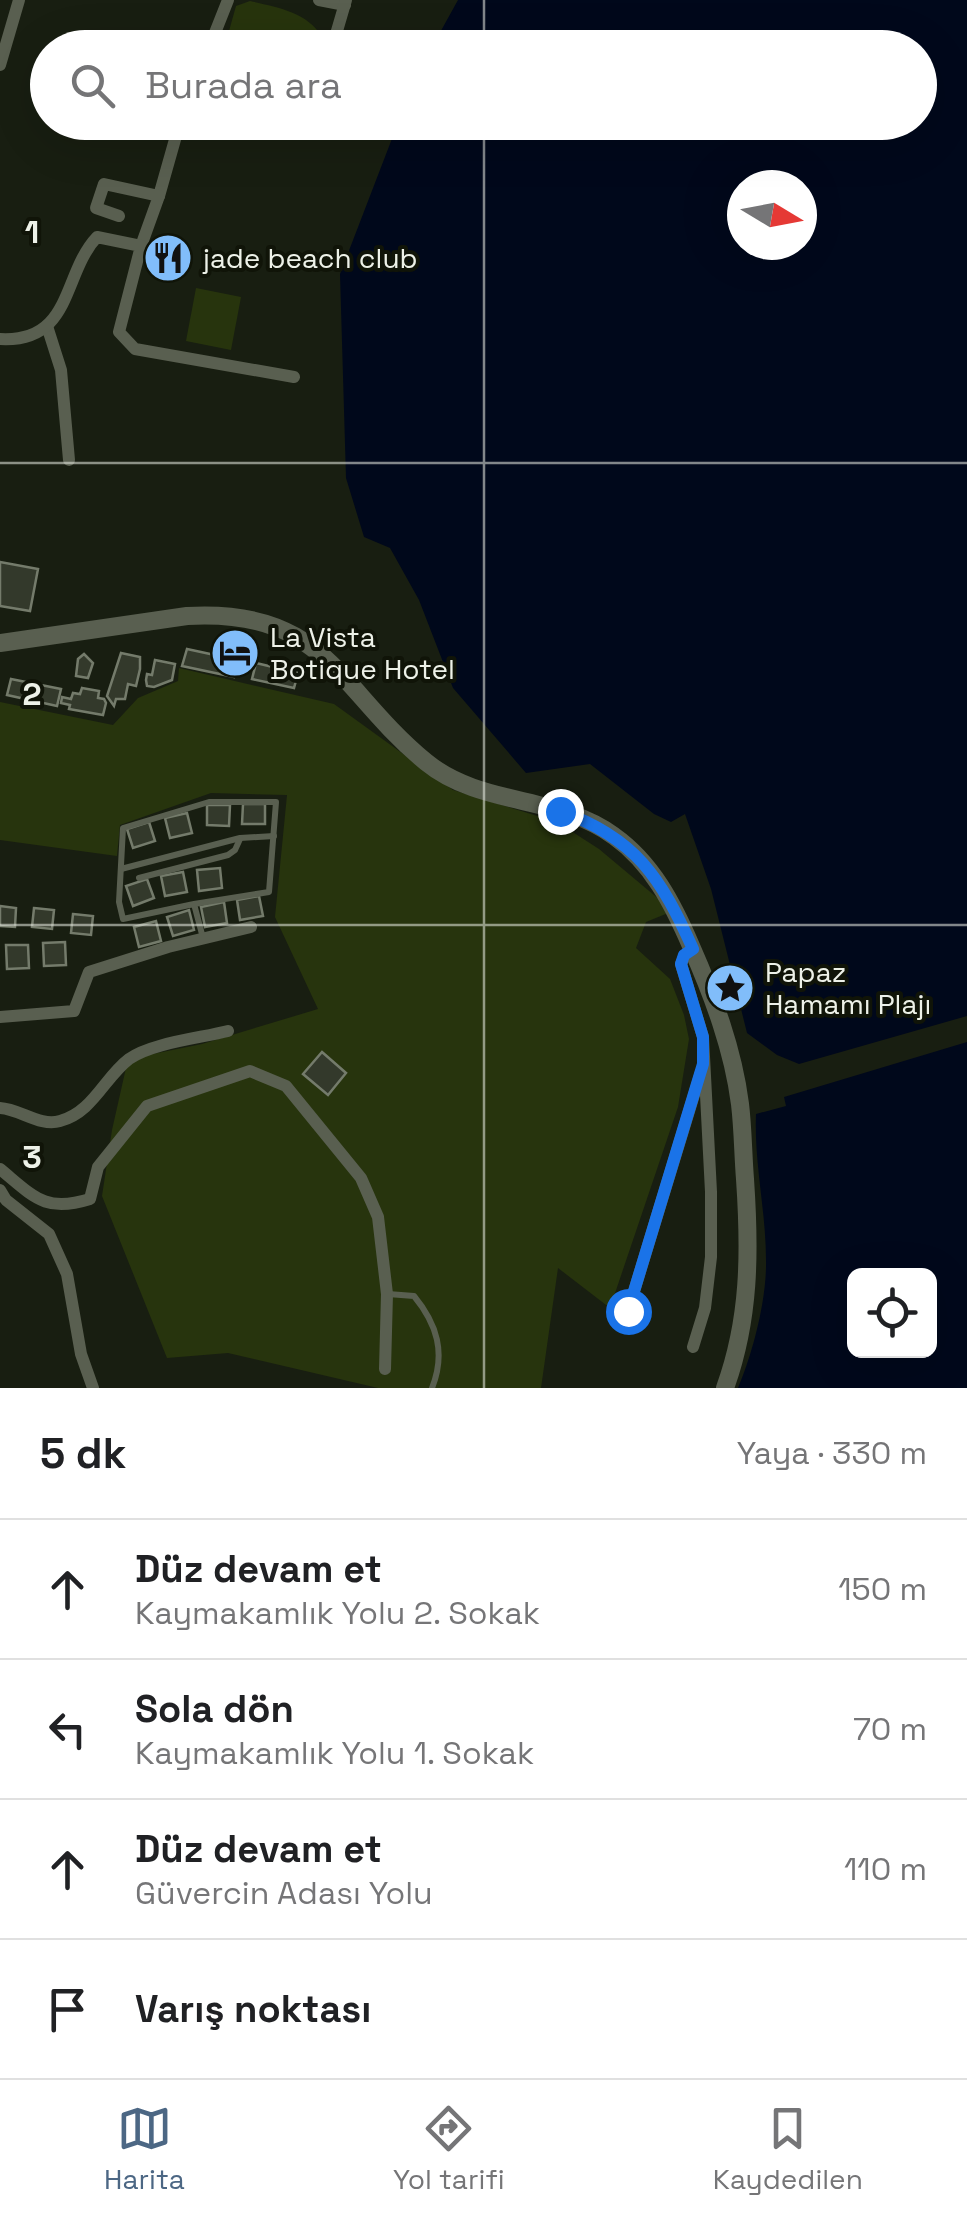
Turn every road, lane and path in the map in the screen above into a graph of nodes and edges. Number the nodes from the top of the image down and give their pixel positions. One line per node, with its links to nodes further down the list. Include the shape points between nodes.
1 (20, 0): 7 (street)
2 (228, 0): 5 (street)
3 (319, 0): 4 (street)
4 (346, 2): 6 (street)
5 (216, 30)
6 (337, 30)
7 (5, 37): 8 (street)
8 (0, 65)
9 (177, 140): 10 (street)
10 (158, 196): 11 (street, via 104,184 96,208); 12 (street)
11 (119, 216)
12 (141, 246): 13 (street, via 98,237); 15 (street, via 120,332 135,348)
13 (47, 326): 14 (street); 16 (street, via 61,370)
14 (0, 338)
15 (294, 377)
16 (69, 460)
17 (0, 644): 25 (main road, via 210,614 268,623 325,655 402,739 455,782 582,819 624,843 670,897)
18 (274, 836): 19 (lane); 20 (lane, via 276,802 208,802 123,828); 22 (lane, via 269,892)
19 (240, 838): 20 (lane); 21 (lane, via 228,855)
20 (121, 869): 22 (lane, via 124,919)
21 (139, 878)
22 (194, 904): 24 (lane)
23 (251, 926): 24 (street)
24 (202, 938): 26 (street, via 89,972 74,1010)
25 (693, 949): 28 (street, via 681,964 703,1037); 38 (main road, via 721,1021 740,1101 750,1245)
26 (0, 1017)
27 (228, 1031): 29 (street, via 134,1056 84,1110 62,1120)
28 (703, 1064): 33 (street); 34 (street, via 712,1257)
29 (0, 1108)
30 (0, 1170): 32 (street, via 51,1206 90,1200 98,1167 146,1106 250,1071 286,1086 361,1178 378,1217)
31 (0, 1190): 36 (street, via 50,1234 67,1274)
32 (386, 1294): 35 (street); 37 (lane, via 414,1296 428,1314 440,1367)
33 (628, 1311)
34 (694, 1347)
35 (385, 1369)
36 (94, 1388)
37 (432, 1388)
38 (726, 1388)

